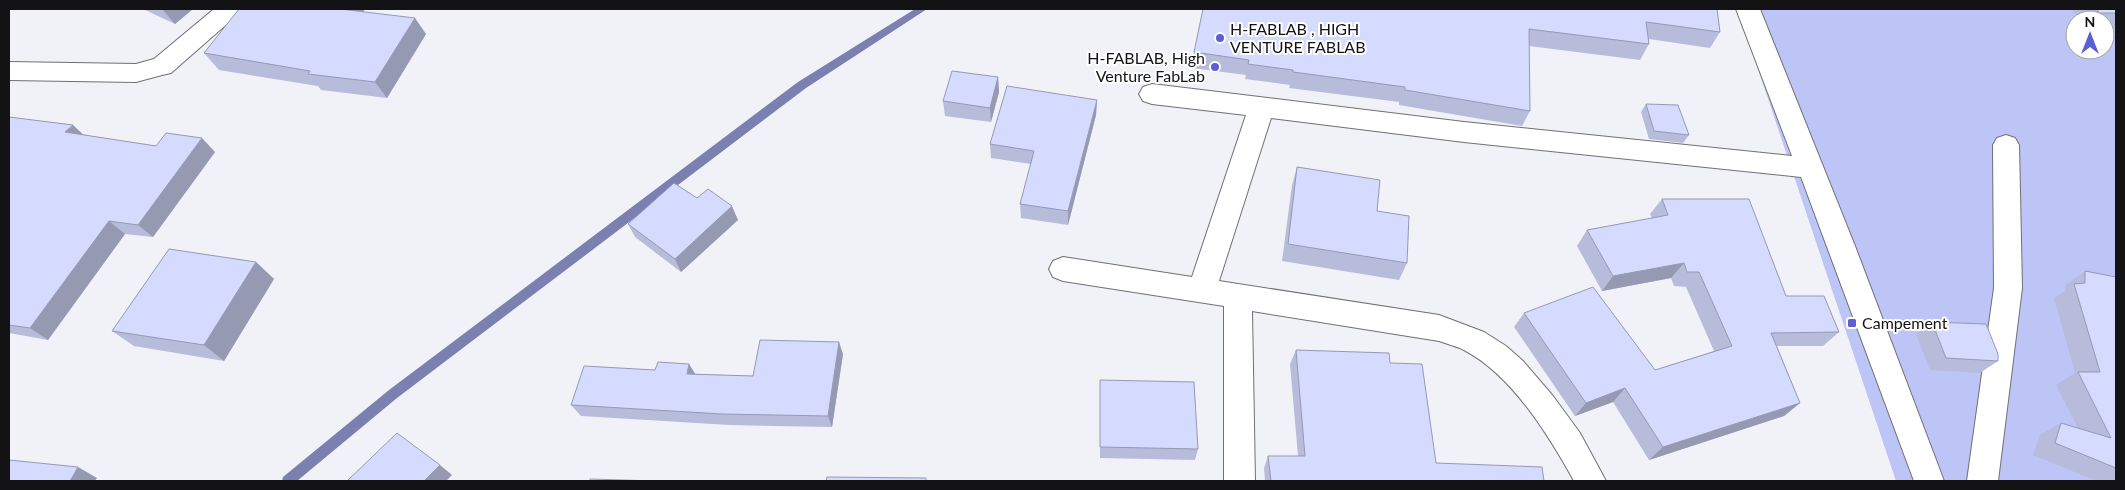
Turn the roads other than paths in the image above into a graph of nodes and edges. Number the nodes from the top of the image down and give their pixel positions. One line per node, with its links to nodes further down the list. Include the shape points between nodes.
1 (229, 9): 3 (street, via 162,66 136,73)
2 (1748, 9): 7 (street)
3 (9, 71)
4 (1152, 94): 5 (street)
5 (1261, 109): 7 (street); 9 (street)
6 (2006, 146): 14 (street, via 2008,288)
7 (1811, 168): 13 (street)
8 (1063, 269): 9 (street)
9 (1201, 292): 10 (street)
10 (1238, 298): 11 (street); 12 (street, via 1439,328 1478,343 1518,375)
11 (1239, 481)
12 (1591, 481)
13 (1929, 481)
14 (1982, 481)

